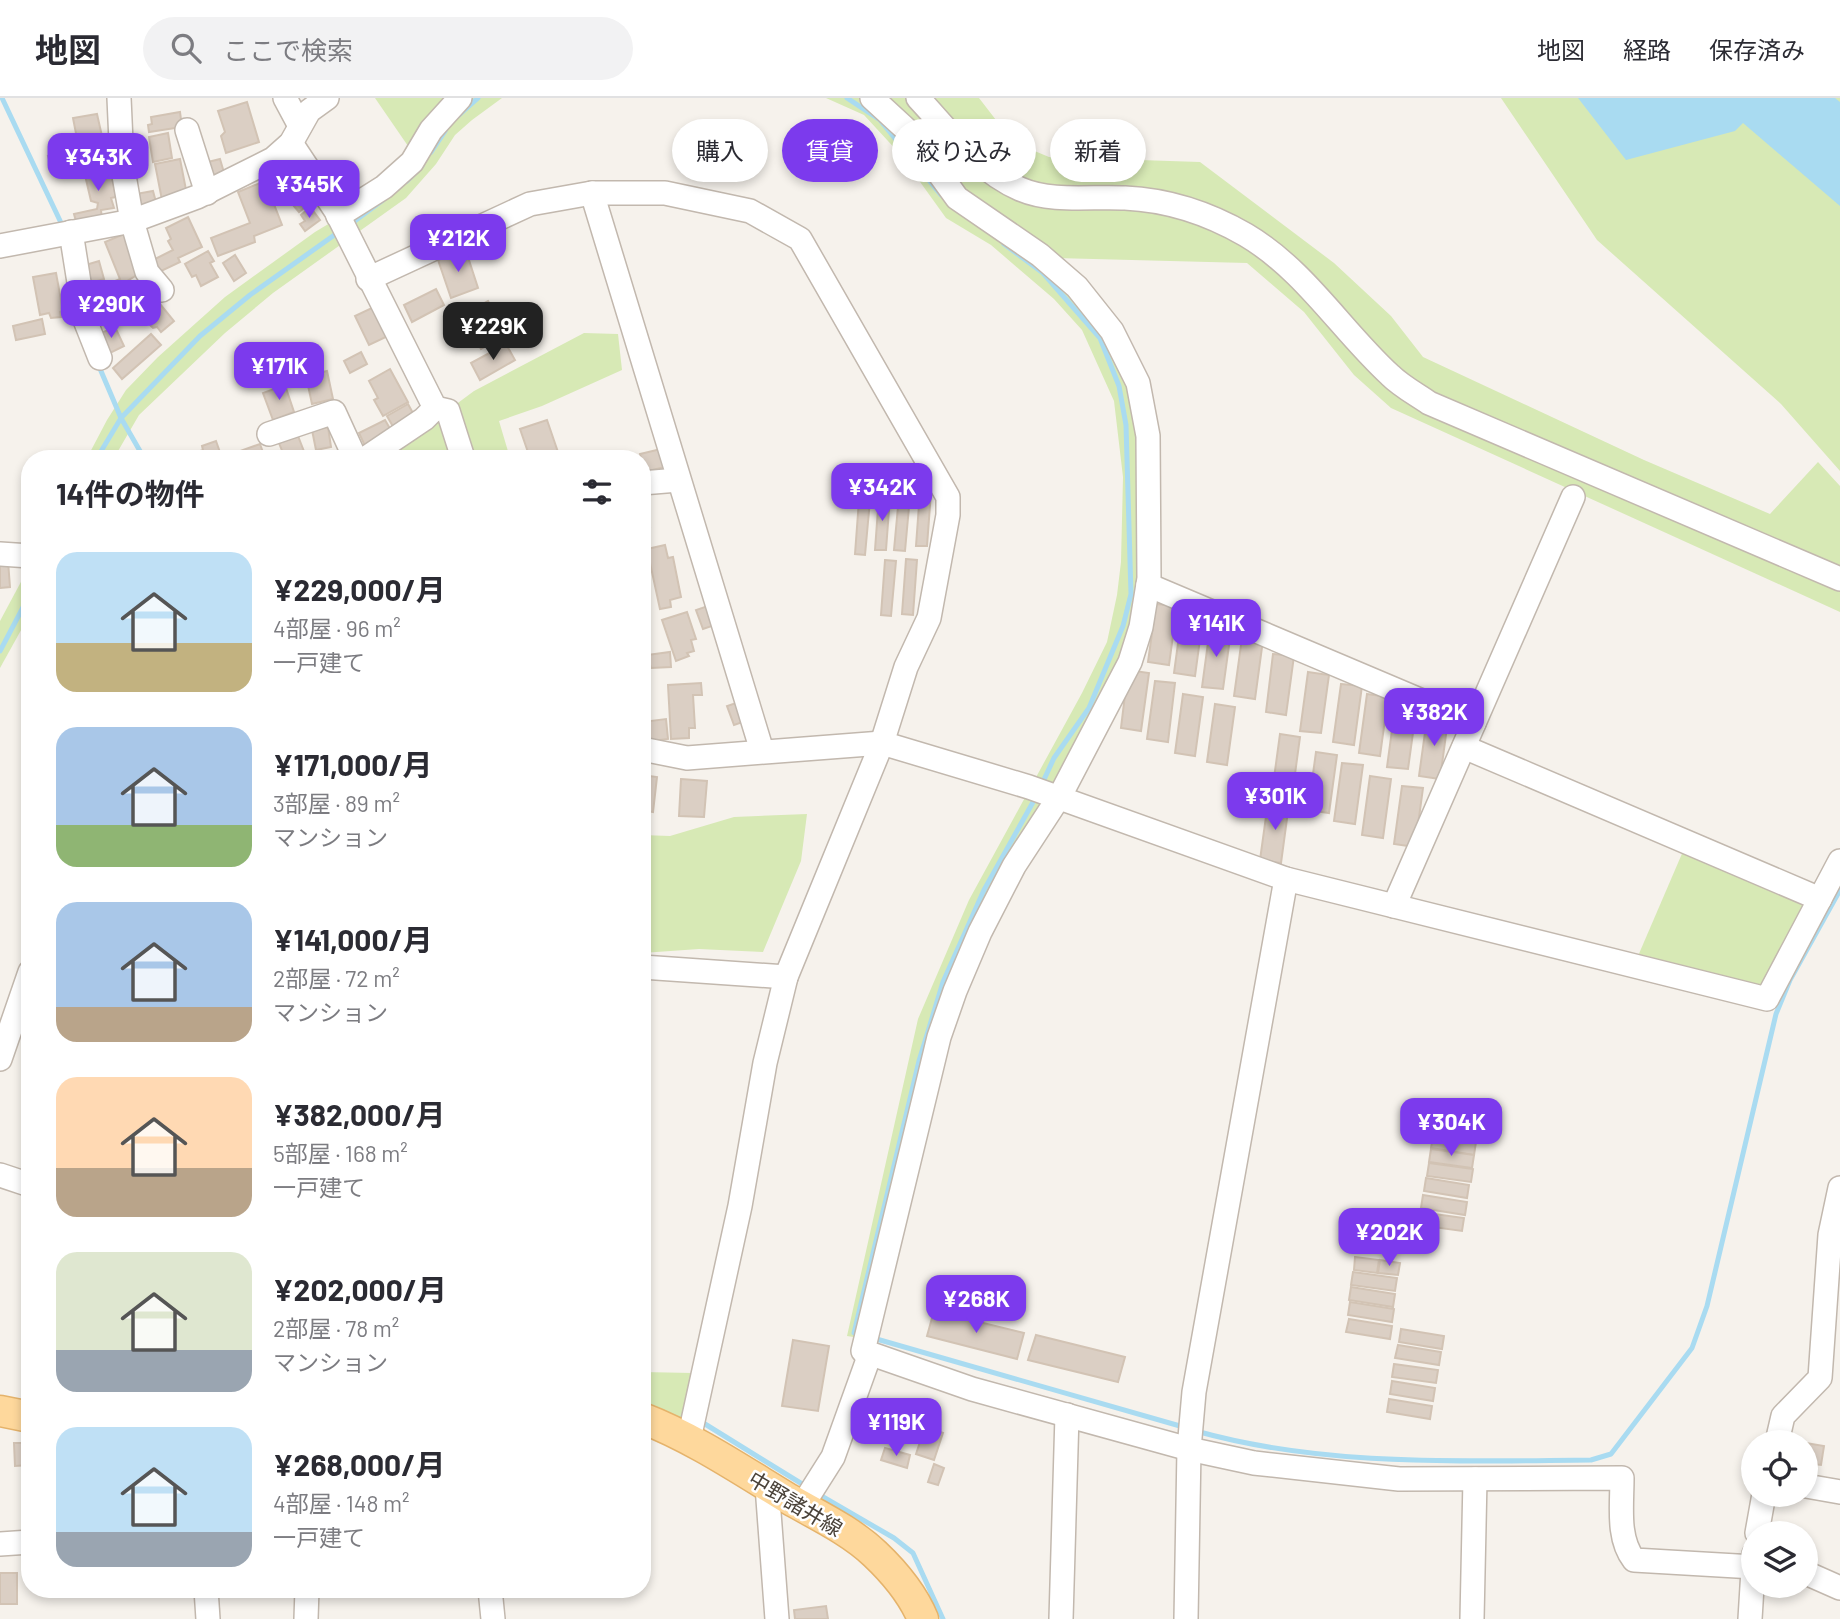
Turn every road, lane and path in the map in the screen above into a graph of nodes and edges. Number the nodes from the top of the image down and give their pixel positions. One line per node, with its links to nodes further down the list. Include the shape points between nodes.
1 (119, 98): 12 (street, via 122,164)
2 (285, 98): 8 (street)
3 (327, 98): 8 (street, via 309,111)
4 (460, 98): 11 (street, via 431,130 412,162 384,187)
5 (872, 98): 29 (street, via 909,132 957,198 1040,254 1077,287 1112,331 1138,383 1148,436)
6 (918, 98): 28 (street, via 979,164 998,178 1023,190 1061,197 1165,202 1205,215 1247,236 1286,265 1391,376 1429,402)
7 (187, 130): 9 (street)
8 (296, 135): 9 (street, via 273,159); 11 (street)
9 (207, 192): 12 (street)
10 (592, 193): 15 (street, via 530,204); 23 (street); 31 (street, via 665,193 750,211 800,239 948,496 929,618 906,667)
11 (338, 216): 15 (street)
12 (132, 221): 13 (street); 16 (street, via 147,272)
13 (71, 232): 14 (street); 17 (street, via 85,320)
14 (0, 246)
15 (368, 279): 18 (street)
16 (162, 290)
17 (100, 358)
18 (435, 408): 21 (street); 22 (street, via 447,411)
19 (269, 434): 20 (street, via 334,412)
20 (351, 450)
21 (378, 450)
22 (460, 450)
23 (678, 480): 24 (street); 34 (street)
24 (651, 482)
25 (1573, 496): 30 (street)
26 (0, 555): 27 (street)
27 (21, 556)
28 (1840, 579)
29 (1147, 585): 30 (street); 35 (street, via 1130,663)
30 (1474, 723): 32 (street)
31 (882, 743): 34 (street); 35 (street); 41 (street)
32 (1464, 747): 38 (street); 39 (street)
33 (651, 751): 34 (street, via 687,758)
34 (762, 751)
35 (1057, 797): 37 (street); 47 (street, via 980,932 939,1037 863,1351)
36 (1840, 861): 38 (street)
37 (1286, 879): 39 (street); 54 (street, via 1194,1392)
38 (1820, 899): 39 (street, via 1767,999)
39 (1394, 906)
40 (651, 968): 41 (street)
41 (786, 977): 53 (street)
42 (21, 998): 43 (street)
43 (0, 1059)
44 (0, 1175): 45 (street)
45 (21, 1182)
46 (1840, 1188): 52 (street, via 1830,1235 1820,1378 1783,1416)
47 (870, 1354): 50 (street); 59 (street, via 833,1457)
48 (0, 1411): 49 (main road)
49 (21, 1415)
50 (1067, 1415): 54 (street); 74 (street)
51 (651, 1422): 53 (main road, 中野諸井線)
52 (1780, 1430)
53 (689, 1439): 56 (main road, 中野諸井線)
54 (1189, 1449): 55 (street, via 1316,1471 1399,1479); 75 (street)
55 (1475, 1479): 62 (street, via 1622,1479 1625,1549 1634,1560); 76 (street)
56 (767, 1486): 59 (main road, 中野諸井線); 72 (street)
57 (1818, 1488): 58 (street)
58 (1840, 1492)
59 (802, 1506): 73 (main road, 中野諸井線, via 874,1552 896,1576)
60 (21, 1543): 61 (street)
61 (0, 1544)
62 (1741, 1563)
63 (1818, 1578): 64 (street)
64 (1840, 1588)
65 (207, 1598): 69 (street)
66 (307, 1598): 70 (street)
67 (491, 1598): 71 (street)
68 (1751, 1598): 77 (street)
69 (208, 1619)
70 (306, 1619)
71 (493, 1619)
72 (777, 1619)
73 (923, 1619)
74 (1061, 1619)
75 (1186, 1619)
76 (1472, 1619)
77 (1750, 1619)

